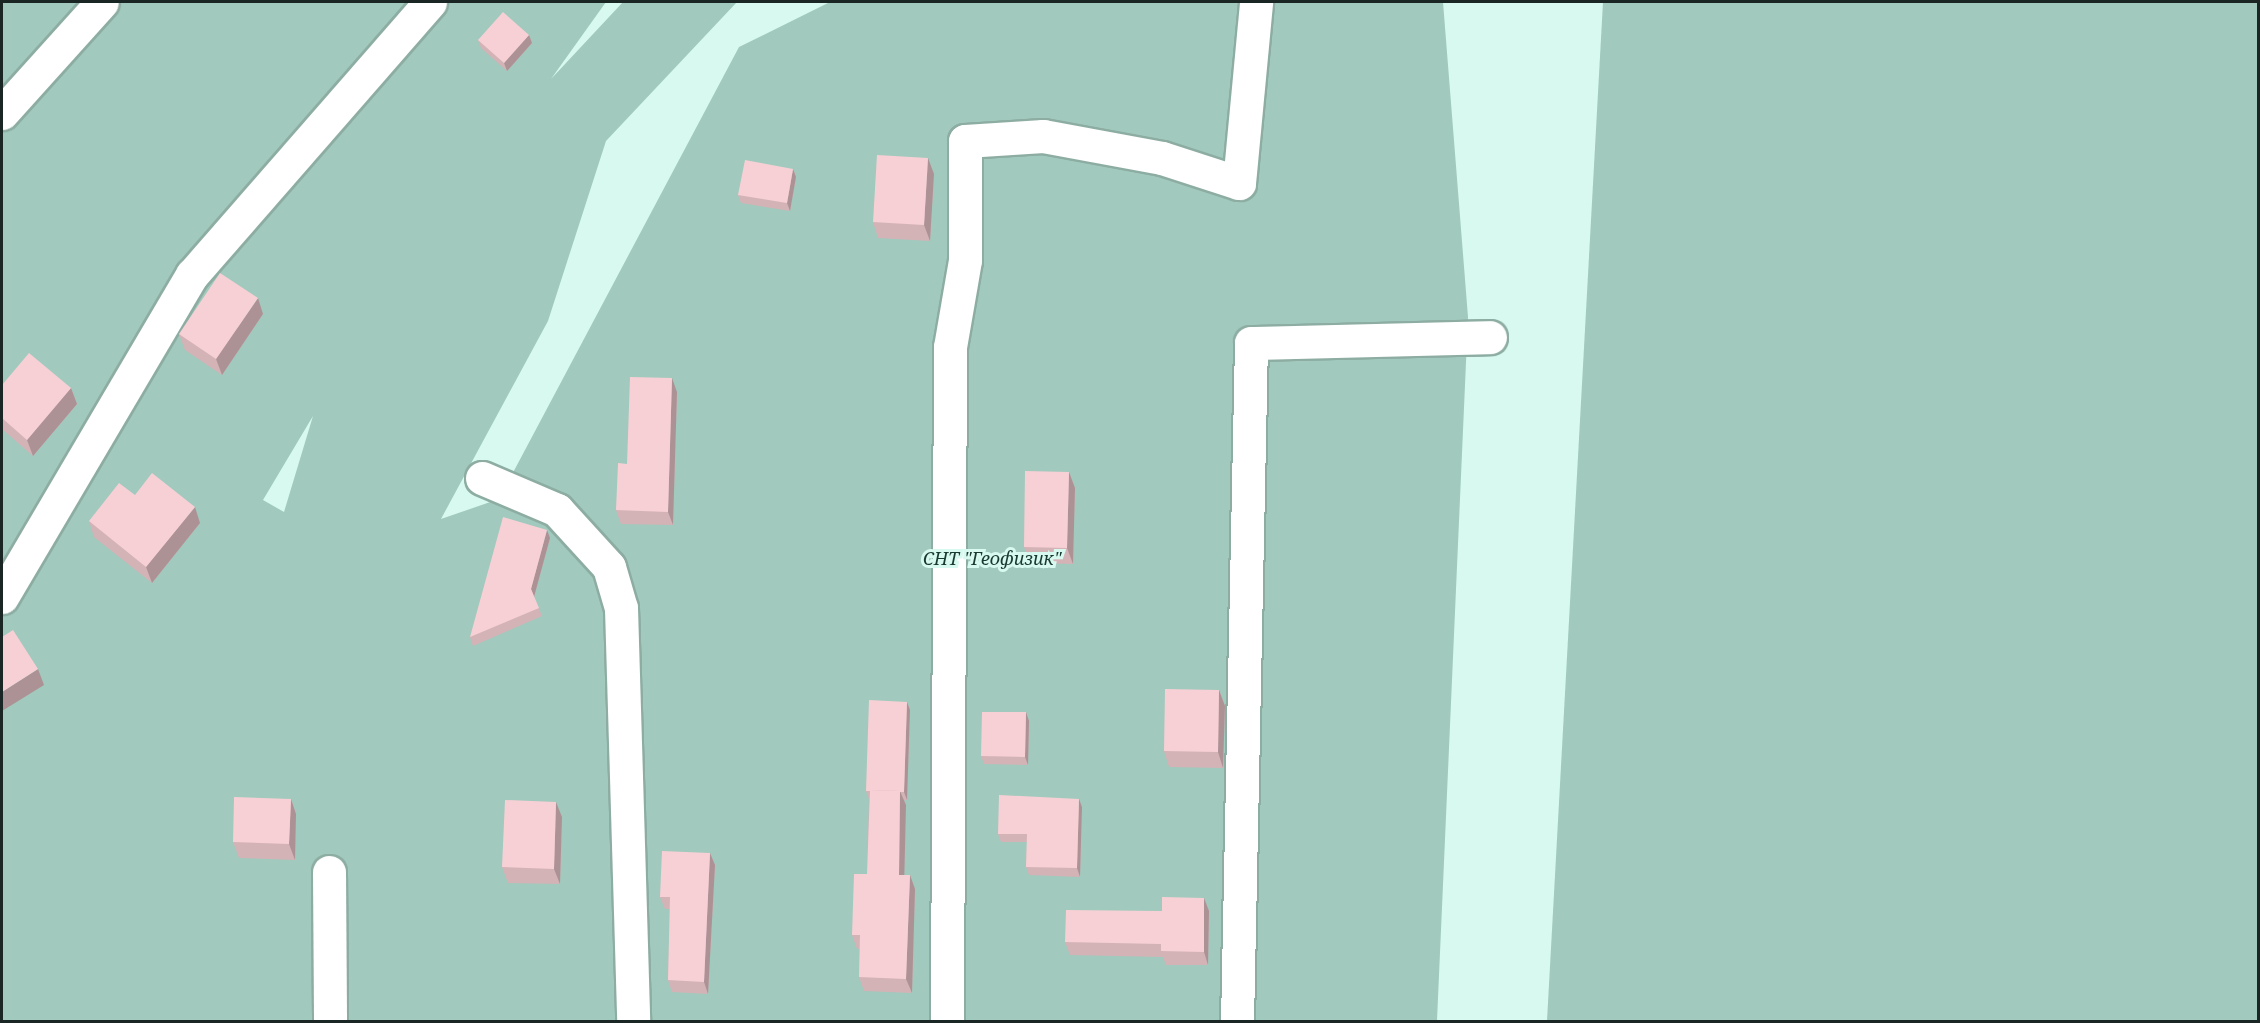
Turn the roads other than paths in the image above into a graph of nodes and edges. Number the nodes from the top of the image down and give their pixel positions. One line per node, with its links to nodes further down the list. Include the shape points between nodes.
1 (430, 2): 7 (street, via 192,275)
2 (1256, 2): 11 (street, via 1239,183 1162,158 1043,136 965,141 964,260 950,347)
3 (86, 7): 4 (street)
4 (2, 113)
5 (1490, 337): 12 (street, via 1251,343)
6 (482, 478): 10 (street, via 557,510 609,567 621,608)
7 (2, 597)
8 (329, 872): 9 (street)
9 (330, 1022)
10 (633, 1022)
11 (947, 1022)
12 (1237, 1022)

